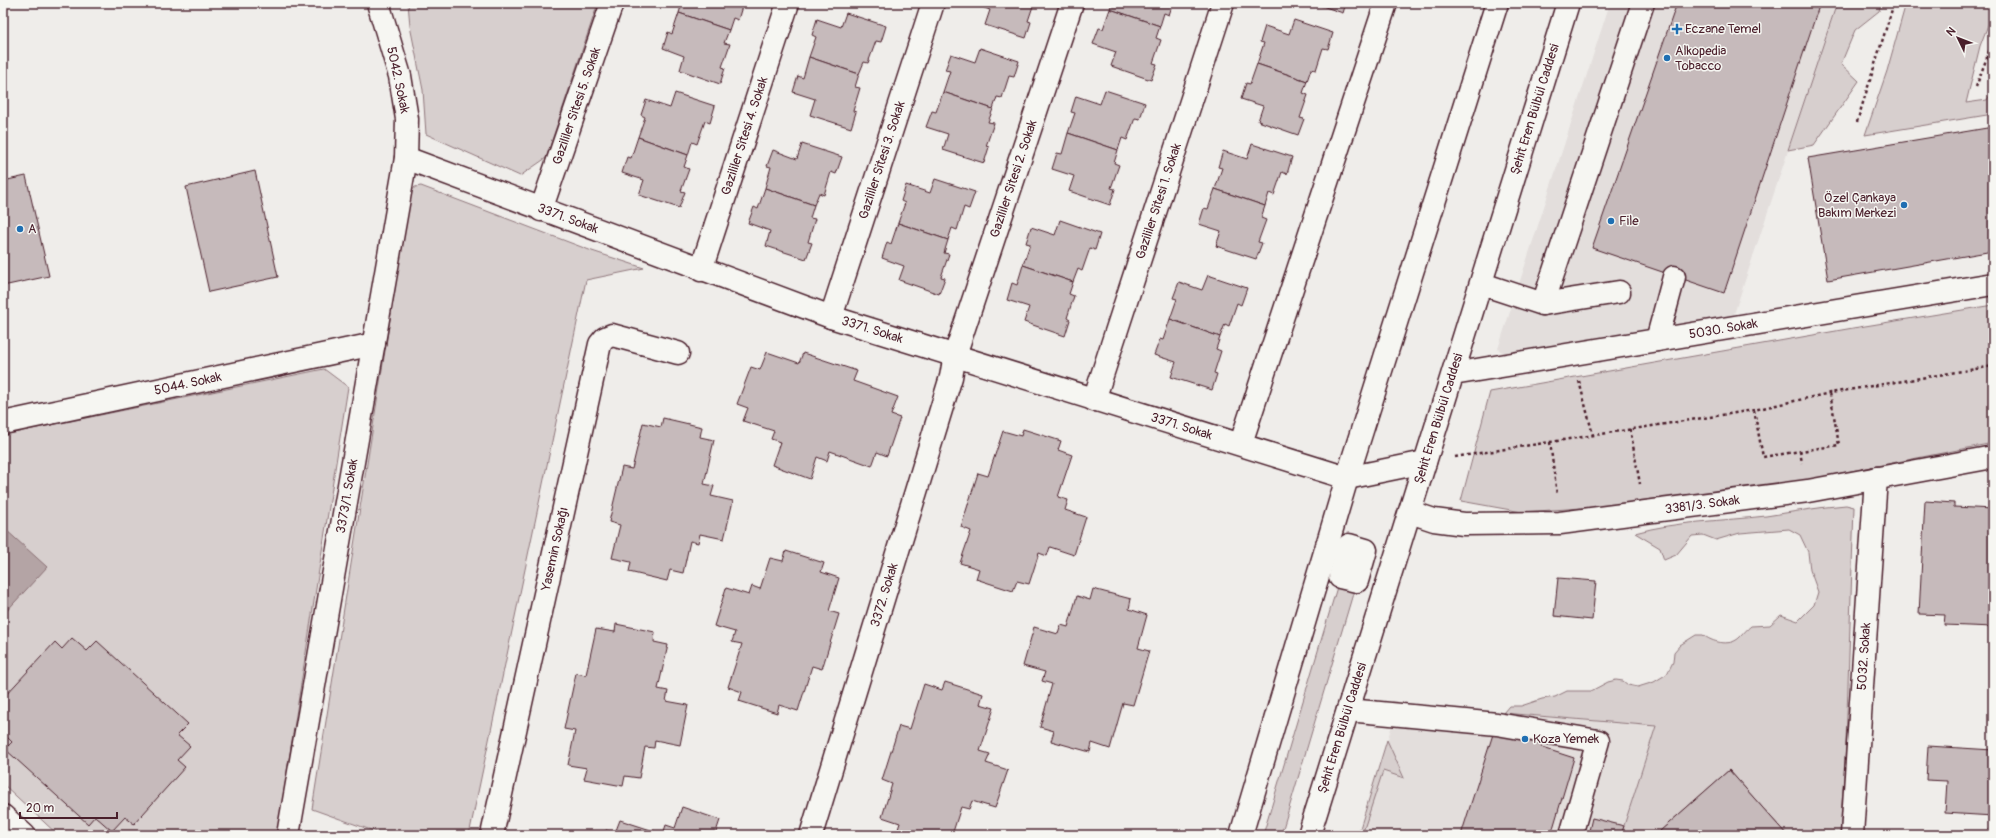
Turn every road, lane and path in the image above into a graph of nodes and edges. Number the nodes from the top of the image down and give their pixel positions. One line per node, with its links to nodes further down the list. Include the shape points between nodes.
1 (378, 3): 15 (street, 5042. Sokak, via 400,76 406,118)
2 (612, 3): 16 (street, Gazililer Sitesi 5. Sokak)
3 (788, 3): 17 (street, Gazililer Sitesi 4. Sokak)
4 (933, 3): 23 (street, Gazililer Sitesi 3. Sokak)
5 (1072, 3): 28 (street, Gazililer Sitesi 2. Sokak)
6 (1223, 3): 32 (street, Gazililer Sitesi 1. Sokak)
7 (1386, 3): 38 (street)
8 (1497, 3): 42 (street)
9 (1568, 3): 19 (street, Şehit Eren Bülbül Caddesi)
10 (1643, 3): 22 (street)
11 (1894, 3): 14 (path)
12 (1993, 41): 13 (path)
13 (1976, 86)
14 (1857, 122)
15 (406, 158): 16 (street, 3371. Sokak); 25 (street, 3373/1. Sokak)
16 (541, 210): 17 (street, 3371. Sokak)
17 (701, 270): 23 (street, 3371. Sokak)
18 (1674, 277): 24 (street)
19 (1482, 284): 22 (street); 30 (street, Şehit Eren Bülbül Caddesi)
20 (1993, 284): 24 (street, 5030. Sokak)
21 (1619, 292): 22 (street)
22 (1543, 304)
23 (831, 317): 28 (street, 3371. Sokak)
24 (1658, 340): 27 (street, 5030. Sokak)
25 (374, 344): 34 (street, 5044. Sokak); 50 (street, 3373/1. Sokak)
26 (678, 353): 51 (street, Yasemin Sokağı, via 612,336 605,338 600,344)
27 (1572, 354): 30 (street, 5030. Sokak); 36 (path)
28 (955, 355): 32 (street, 3371. Sokak); 52 (street, 3372. Sokak, via 949,384)
29 (1993, 366): 31 (path)
30 (1453, 374): 41 (street, Şehit Eren Bülbül Caddesi)
31 (1830, 393): 33 (path); 33 (path, via 1839,445 1763,457)
32 (1094, 400): 38 (street, 3371. Sokak)
33 (1754, 410): 35 (path)
34 (3, 423)
35 (1630, 429): 36 (path); 45 (path)
36 (1593, 435): 37 (path)
37 (1550, 442): 39 (path); 46 (path)
38 (1241, 443): 42 (street, 3371. Sokak)
39 (1473, 454)
40 (1993, 457): 43 (street, 3381/3. Sokak)
41 (1425, 462): 42 (street); 44 (street, Şehit Eren Bülbül Caddesi)
42 (1348, 478): 53 (street)
43 (1876, 478): 45 (street, 3381/3. Sokak, via 1808,491); 56 (street, 5032. Sokak)
44 (1410, 512): 46 (street, 3381/3. Sokak, via 1434,520 1464,524); 47 (street, Şehit Eren Bülbül Caddesi)
45 (1646, 513): 46 (street, 3381/3. Sokak)
46 (1560, 523)
47 (1348, 710): 54 (street, Şehit Eren Bülbül Caddesi); 55 (street, via 1497,724 1598,740)
48 (3, 816): 49 (street)
49 (24, 835)
50 (288, 835)
51 (492, 835)
52 (811, 835)
53 (1241, 835)
54 (1309, 835)
55 (1571, 835)
56 (1852, 835)

